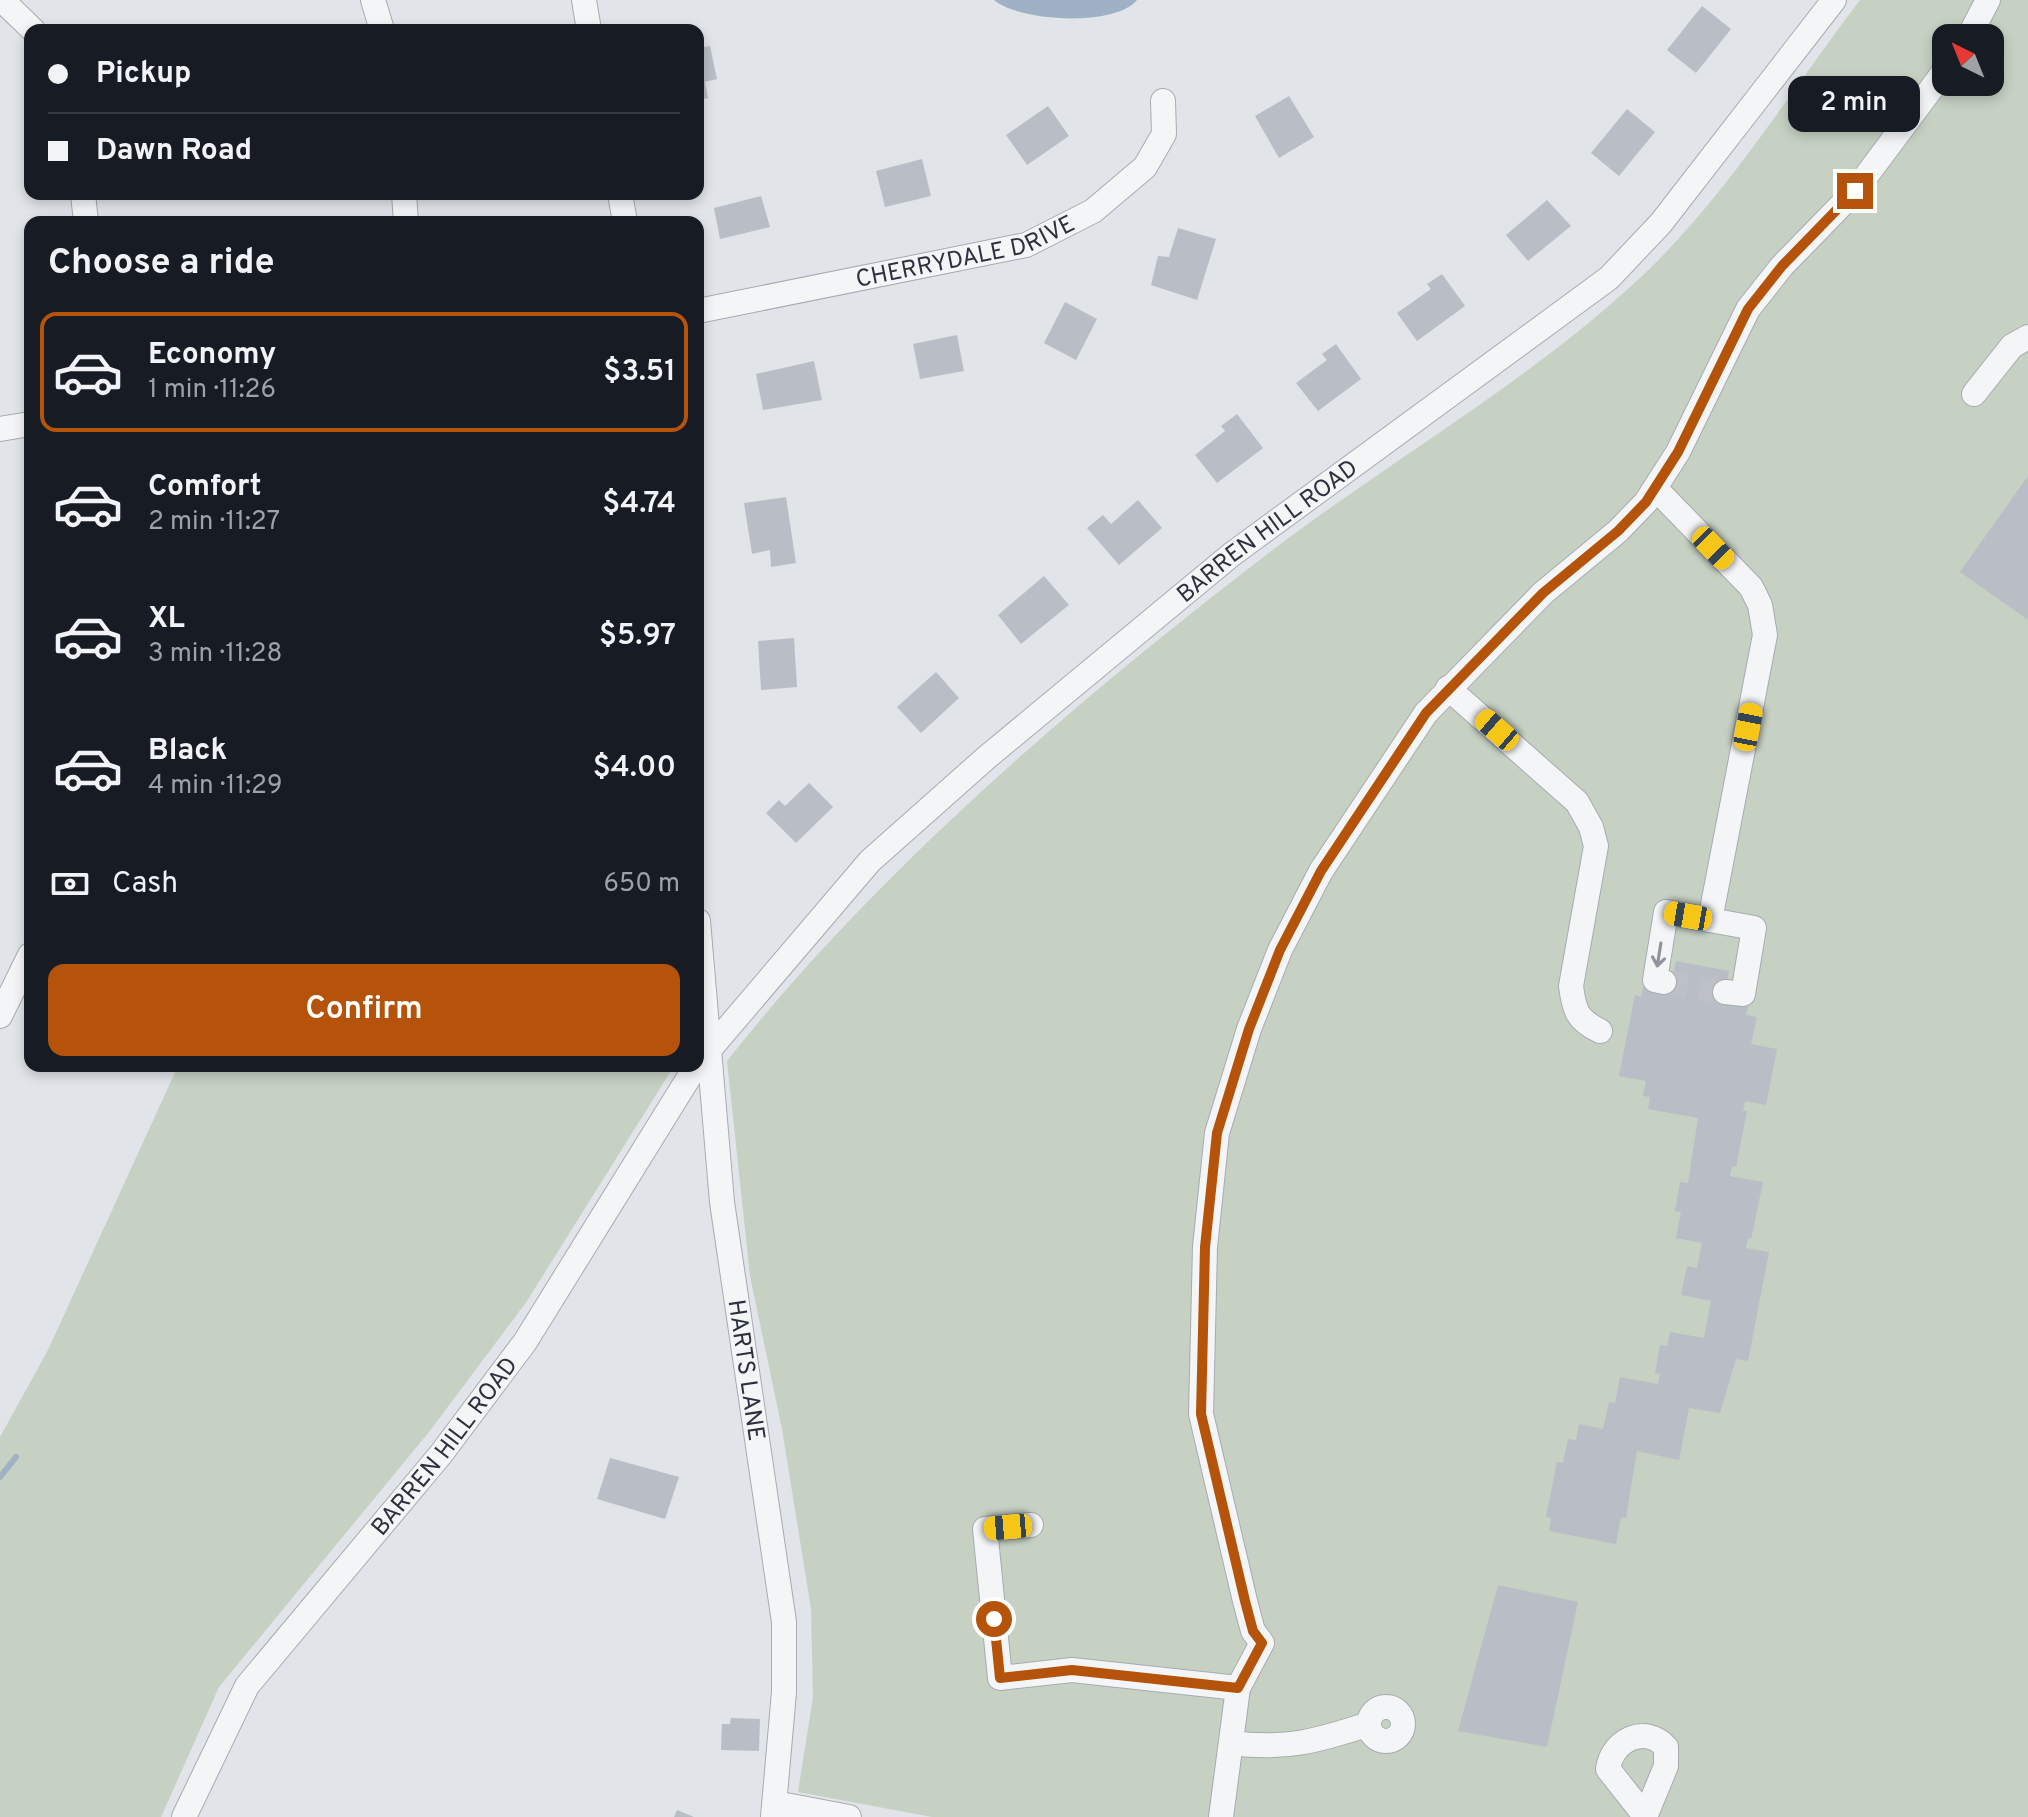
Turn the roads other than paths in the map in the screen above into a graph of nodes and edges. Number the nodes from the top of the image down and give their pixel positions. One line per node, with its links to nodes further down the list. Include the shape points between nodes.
1 (2, 0): 6 (street)
2 (373, 0): 7 (street)
3 (584, 0): 8 (street)
4 (1834, 0): 25 (street, BARREN HILL ROAD, via 1661,223 1609,278 1231,555 986,758 870,861)
5 (1988, 0): 9 (street)
6 (27, 24)
7 (380, 24)
8 (588, 24)
9 (1975, 24)
10 (1932, 88): 17 (street, via 1855,191 1748,309)
11 (1163, 101): 12 (street, CHERRYDALE DRIVE, via 1164,134 1145,167 1093,211 1026,245)
12 (704, 310)
13 (2028, 337): 14 (street, via 2012,346)
14 (1974, 394)
15 (24, 425): 16 (street)
16 (0, 429)
17 (1656, 489): 18 (street, via 1634,516 1543,593); 19 (street, via 1751,587 1765,635)
18 (1448, 688): 24 (street, via 1577,802 1591,827 1596,846 1571,986 1581,1022); 29 (street, via 1321,871 1280,950 1217,1133 1205,1247 1201,1414 1249,1616 1262,1643)
19 (1710, 920): 21 (street, one-way to 21, via 1666,912 1655,980); 22 (street, via 1754,928 1743,994)
20 (24, 967): 23 (street)
21 (1664, 982)
22 (1725, 992)
23 (0, 1016)
24 (1600, 1031)
25 (704, 1055)
26 (693, 1072): 33 (street, BARREN HILL ROAD, via 525,1342 441,1454 247,1686)
27 (702, 1072): 32 (street, HARTS LANE, via 784,1622)
28 (1031, 1525): 29 (street, via 985,1529 1000,1678 1072,1670)
29 (1238, 1688): 31 (street)
30 (1369, 1724): 31 (street, via 1314,1742 1269,1748)
31 (1231, 1743): 35 (street)
32 (774, 1810): 34 (street)
33 (184, 1817)
34 (849, 1817)
35 (1221, 1817)

